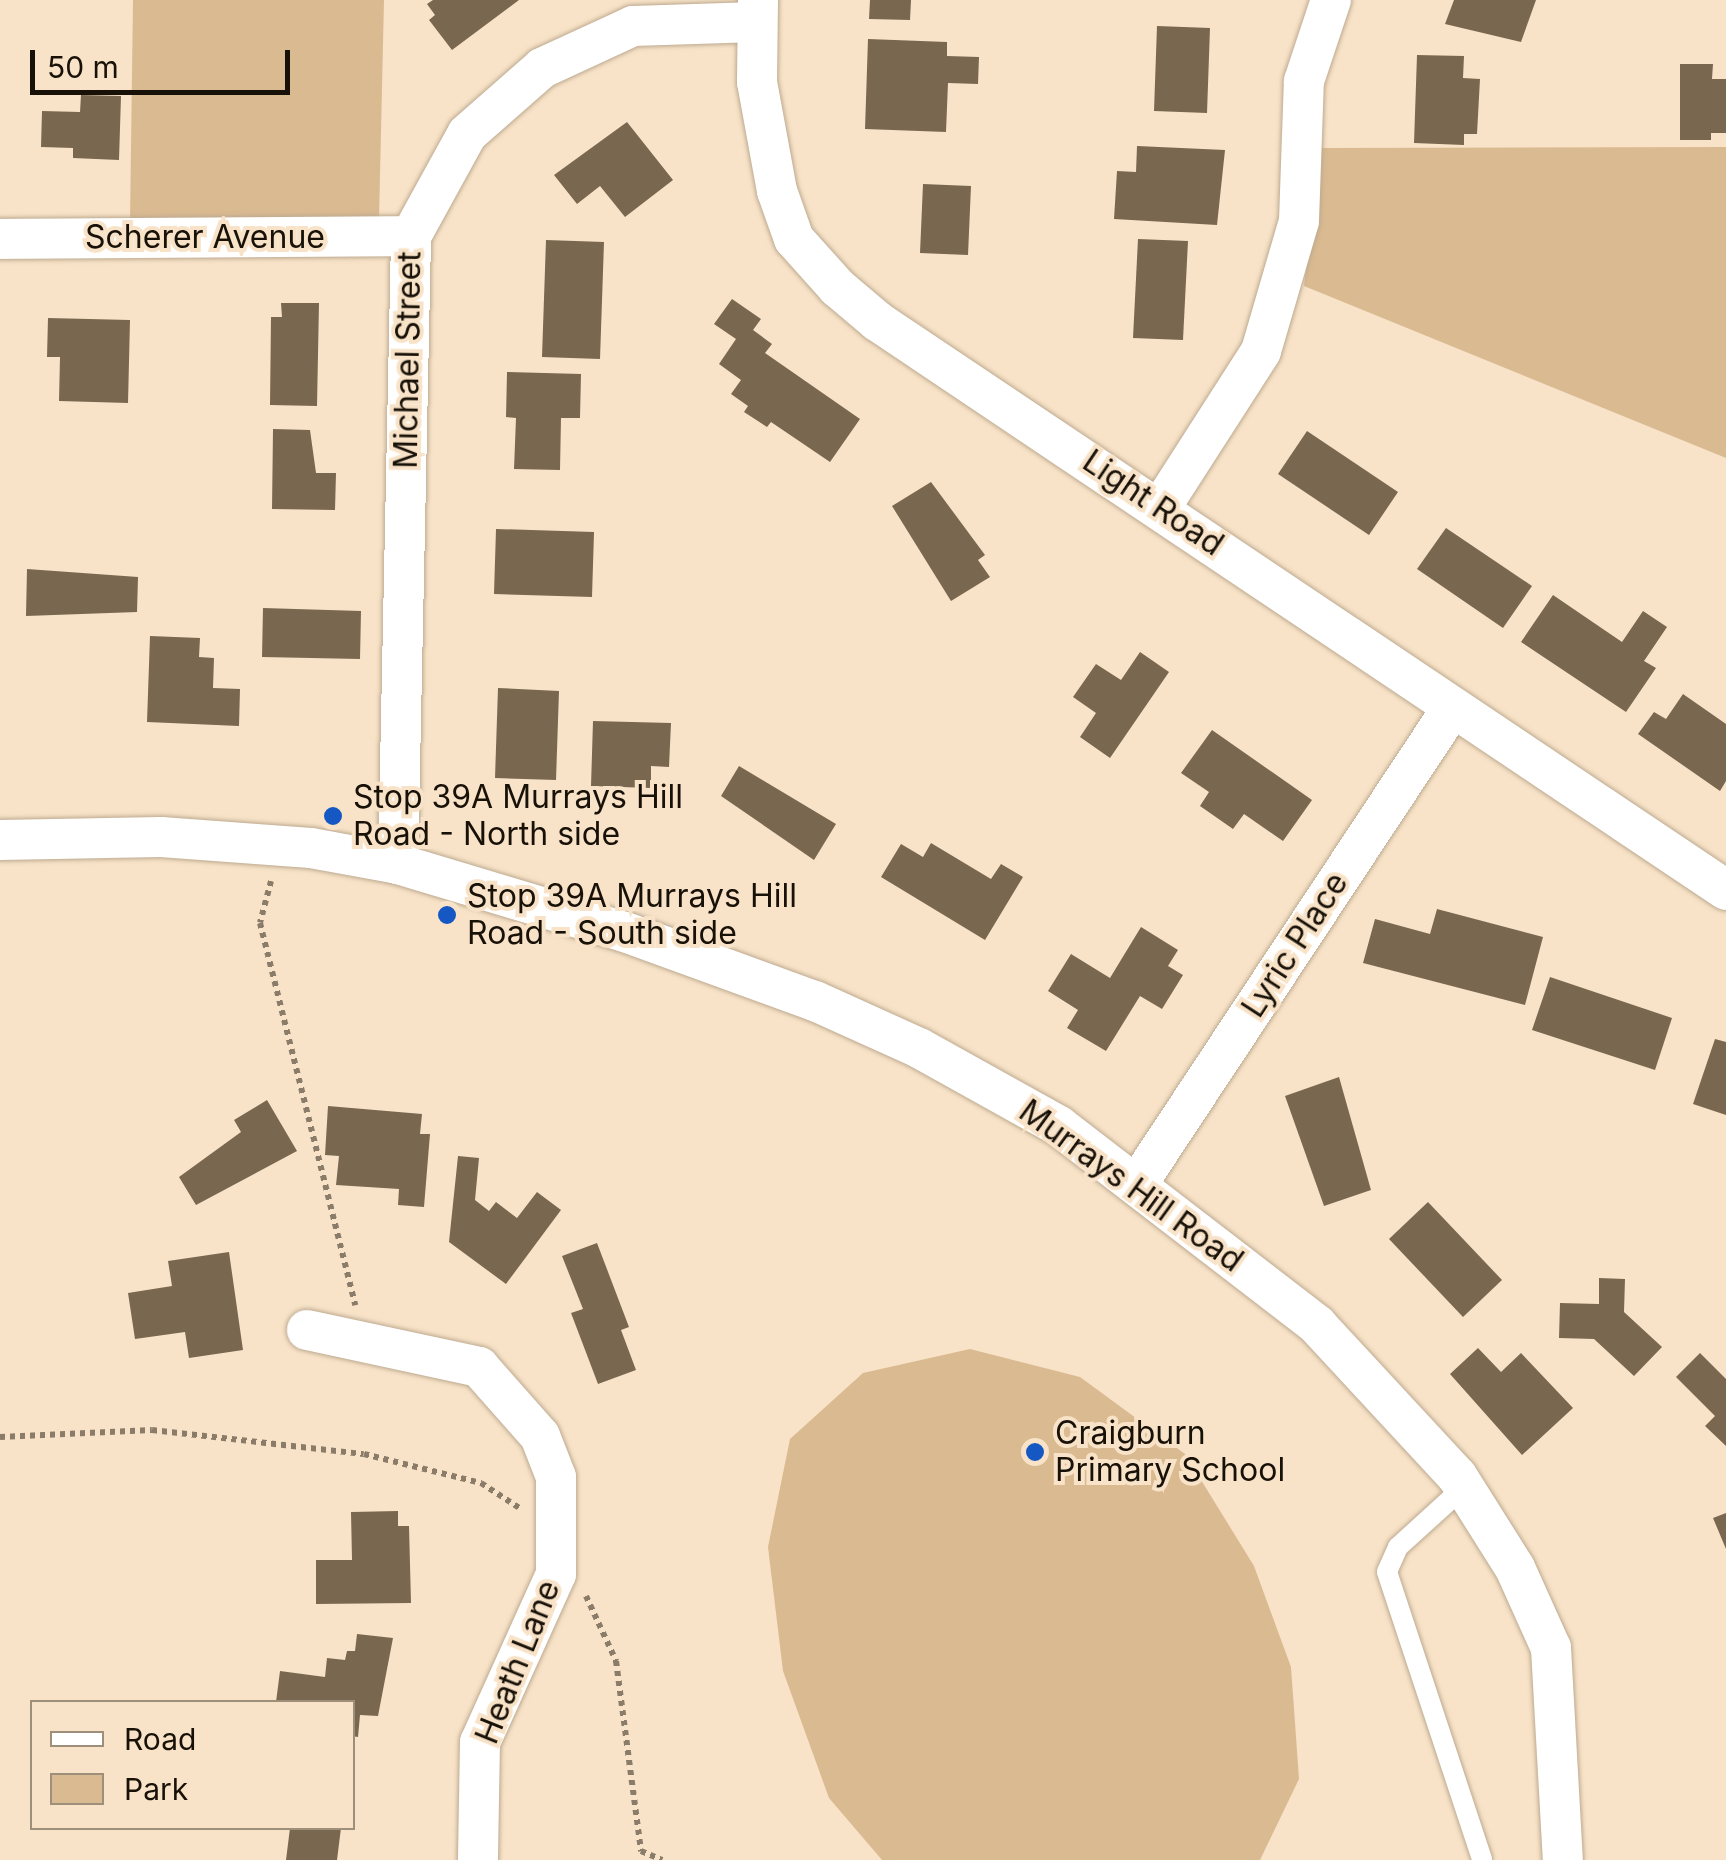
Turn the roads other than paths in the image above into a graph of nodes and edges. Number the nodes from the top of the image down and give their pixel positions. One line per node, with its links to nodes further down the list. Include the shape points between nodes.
1 (1331, 0): 5 (street, via 1304,81 1299,221 1261,351)
2 (757, 11): 3 (street, Michael Street, via 633,26 542,68 467,134); 5 (street, Light Road, via 756,82 777,191 794,239 878,321)
3 (410, 236): 4 (street, Scherer Avenue); 8 (street, Michael Street)
4 (0, 239)
5 (1161, 507): 6 (street, Light Road)
6 (1452, 708): 9 (street, Light Road); 10 (street, Lyric Place)
7 (0, 840): 8 (street, Murrays Hill Road, via 161,837)
8 (398, 864): 10 (street, Murrays Hill Road, via 625,932 815,1002 918,1048 1059,1126)
9 (1726, 890)
10 (1138, 1183): 12 (street, Murrays Hill Road, via 1317,1325)
11 (307, 1330): 13 (street, Heath Lane, via 479,1367 540,1436 556,1476 556,1574 480,1742)
12 (1464, 1487): 14 (lane, via 1398,1547 1387,1572); 15 (street, Murrays Hill Road, via 1515,1568 1552,1648)
13 (478, 1860)
14 (1482, 1860)
15 (1563, 1860)

